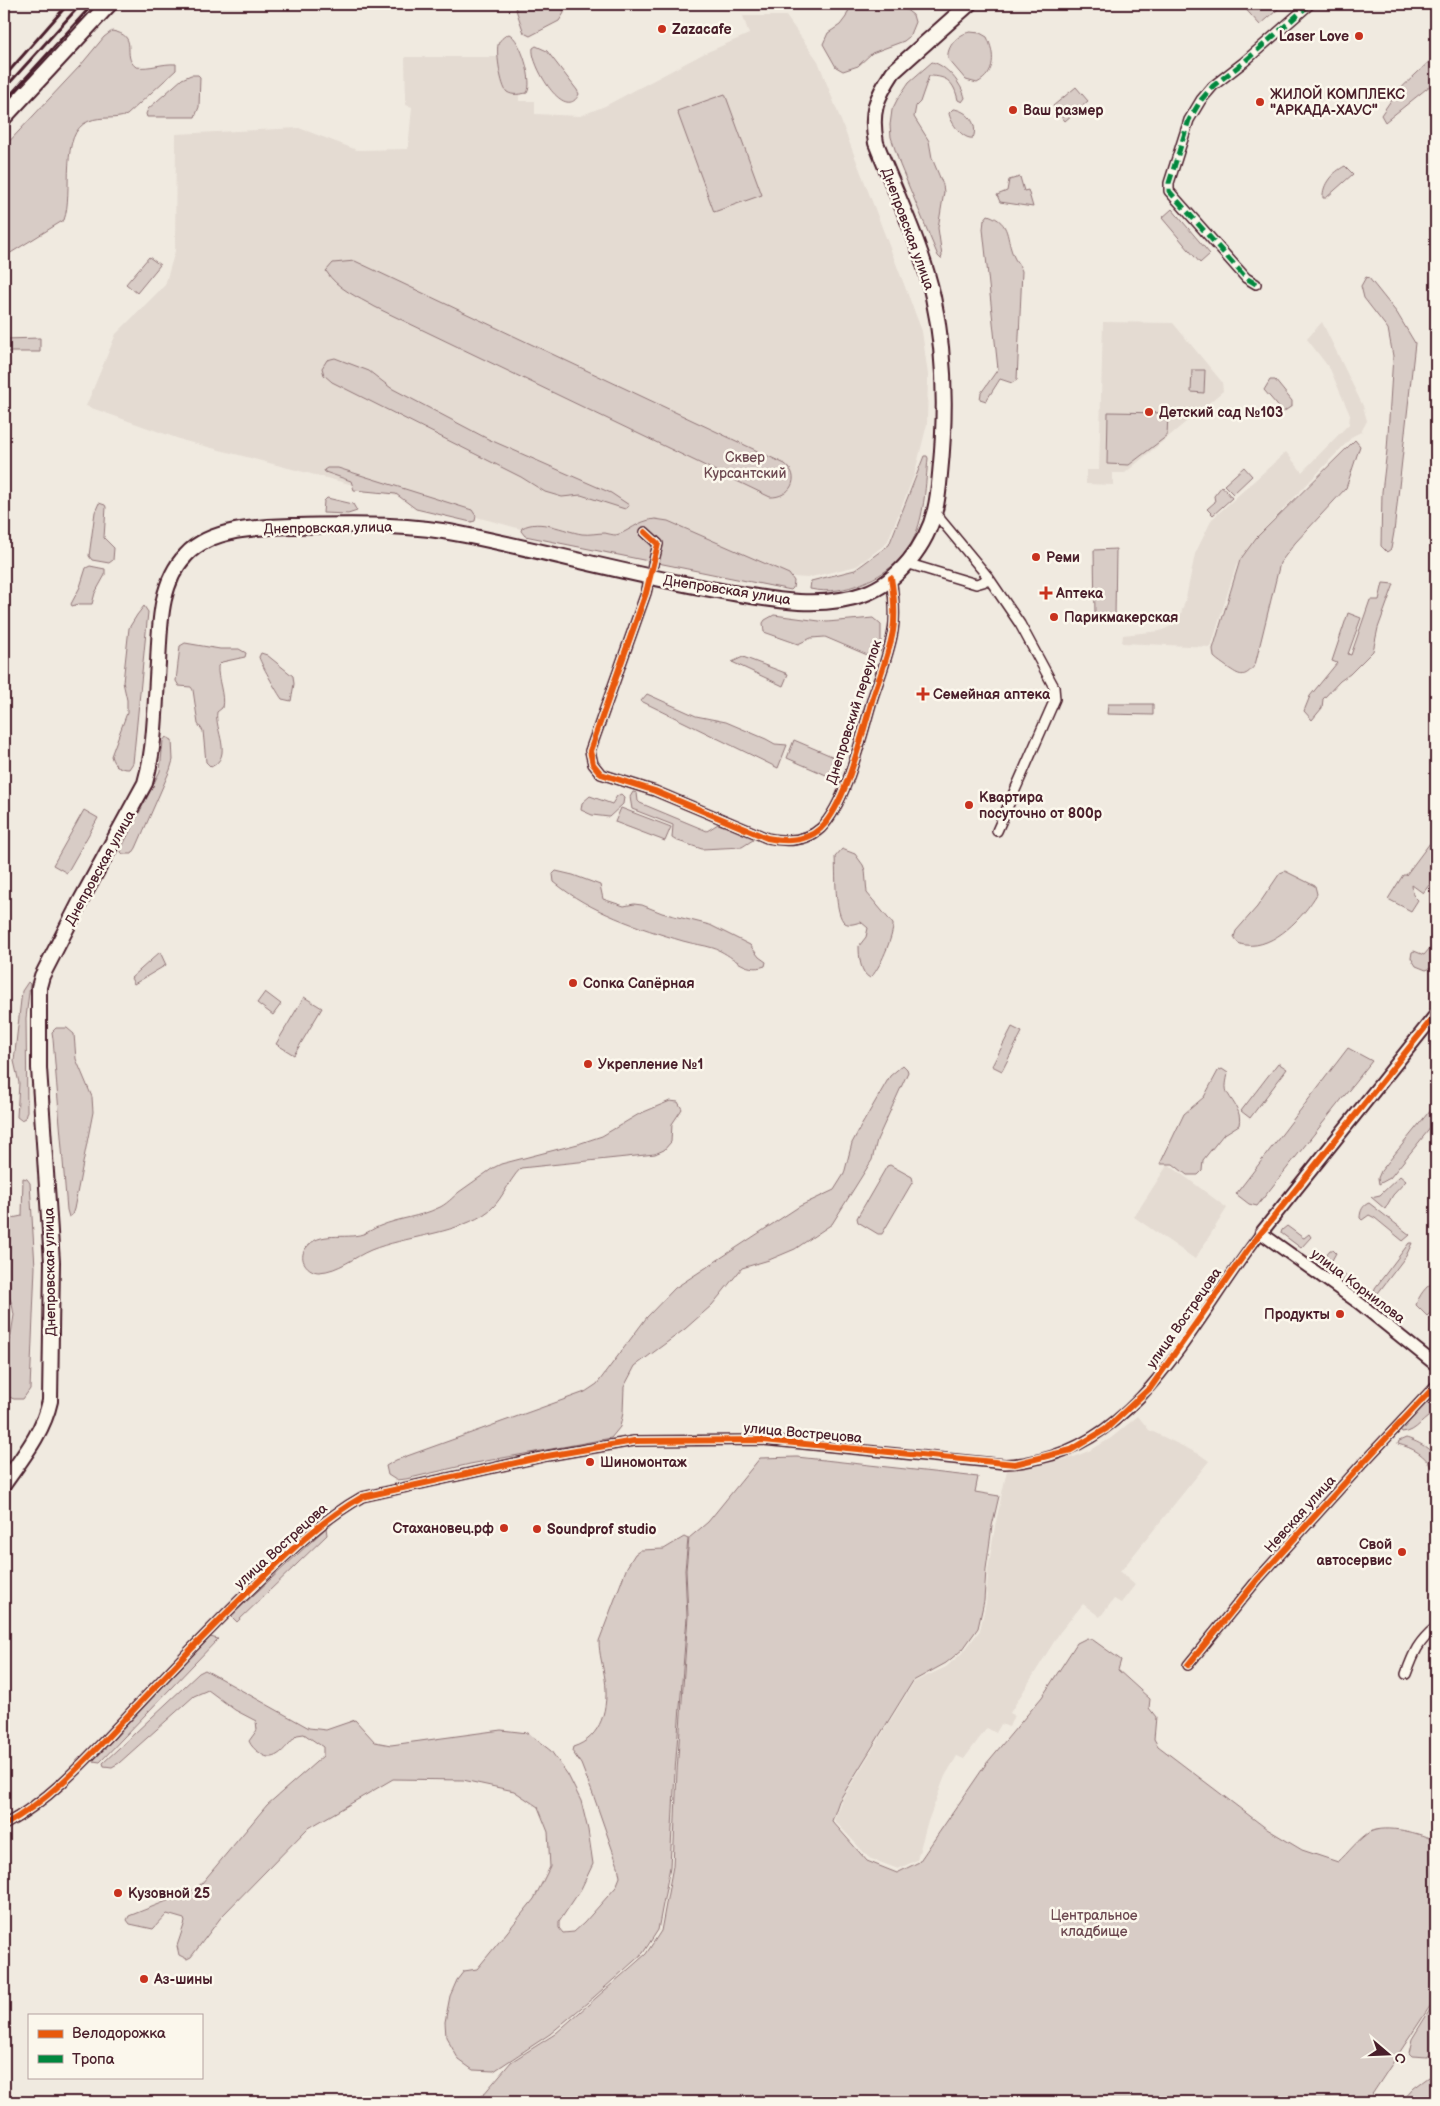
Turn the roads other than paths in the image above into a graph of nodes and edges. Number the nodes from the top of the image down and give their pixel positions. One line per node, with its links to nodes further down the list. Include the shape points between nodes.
1 (109, 4): 4 (main road)
2 (969, 4): 6 (main road, Днепровская улица, via 893,72 873,112 876,143 924,266 941,344 943,444)
3 (1310, 4): 5 (street, via 1213,86 1201,100 1188,120 1169,183 1175,197 1246,278)
4 (4, 117)
5 (1256, 284)
6 (935, 513): 8 (main road, Днепровская улица, via 926,536); 10 (street)
7 (645, 532): 9 (street, Днепровский переулок, via 658,544)
8 (906, 563): 10 (street, via 976,584); 11 (main road, Днепровская улица)
9 (650, 577): 11 (main road, Днепровская улица, via 798,602 861,595); 11 (street, Днепровский переулок, via 590,751 593,764 601,774 655,791 767,838 789,841 806,837 819,829 844,786 887,654 895,617); 17 (main road, Днепровская улица, via 462,534 389,525 284,526 243,531 213,538 184,556 167,588 161,614 149,770 145,783 81,900 39,987 39,1068 52,1262 50,1401 36,1438)
10 (988, 577): 12 (street, via 1026,635 1055,693)
11 (892, 578)
12 (998, 831)
13 (1436, 1014): 14 (street, улица Вострецова)
14 (1261, 1233): 15 (street, улица Корнилова, via 1359,1303); 21 (street, улица Вострецова, via 1150,1387 1128,1410 1089,1441 1048,1457 1010,1464 763,1440 634,1441 547,1456 362,1496 282,1558 215,1623 66,1781)
15 (1436, 1365)
16 (1436, 1385): 19 (street, Невская улица, via 1258,1579)
17 (4, 1484)
18 (1436, 1627): 20 (street, via 1417,1647)
19 (1188, 1666)
20 (1406, 1674)
21 (4, 1826)

